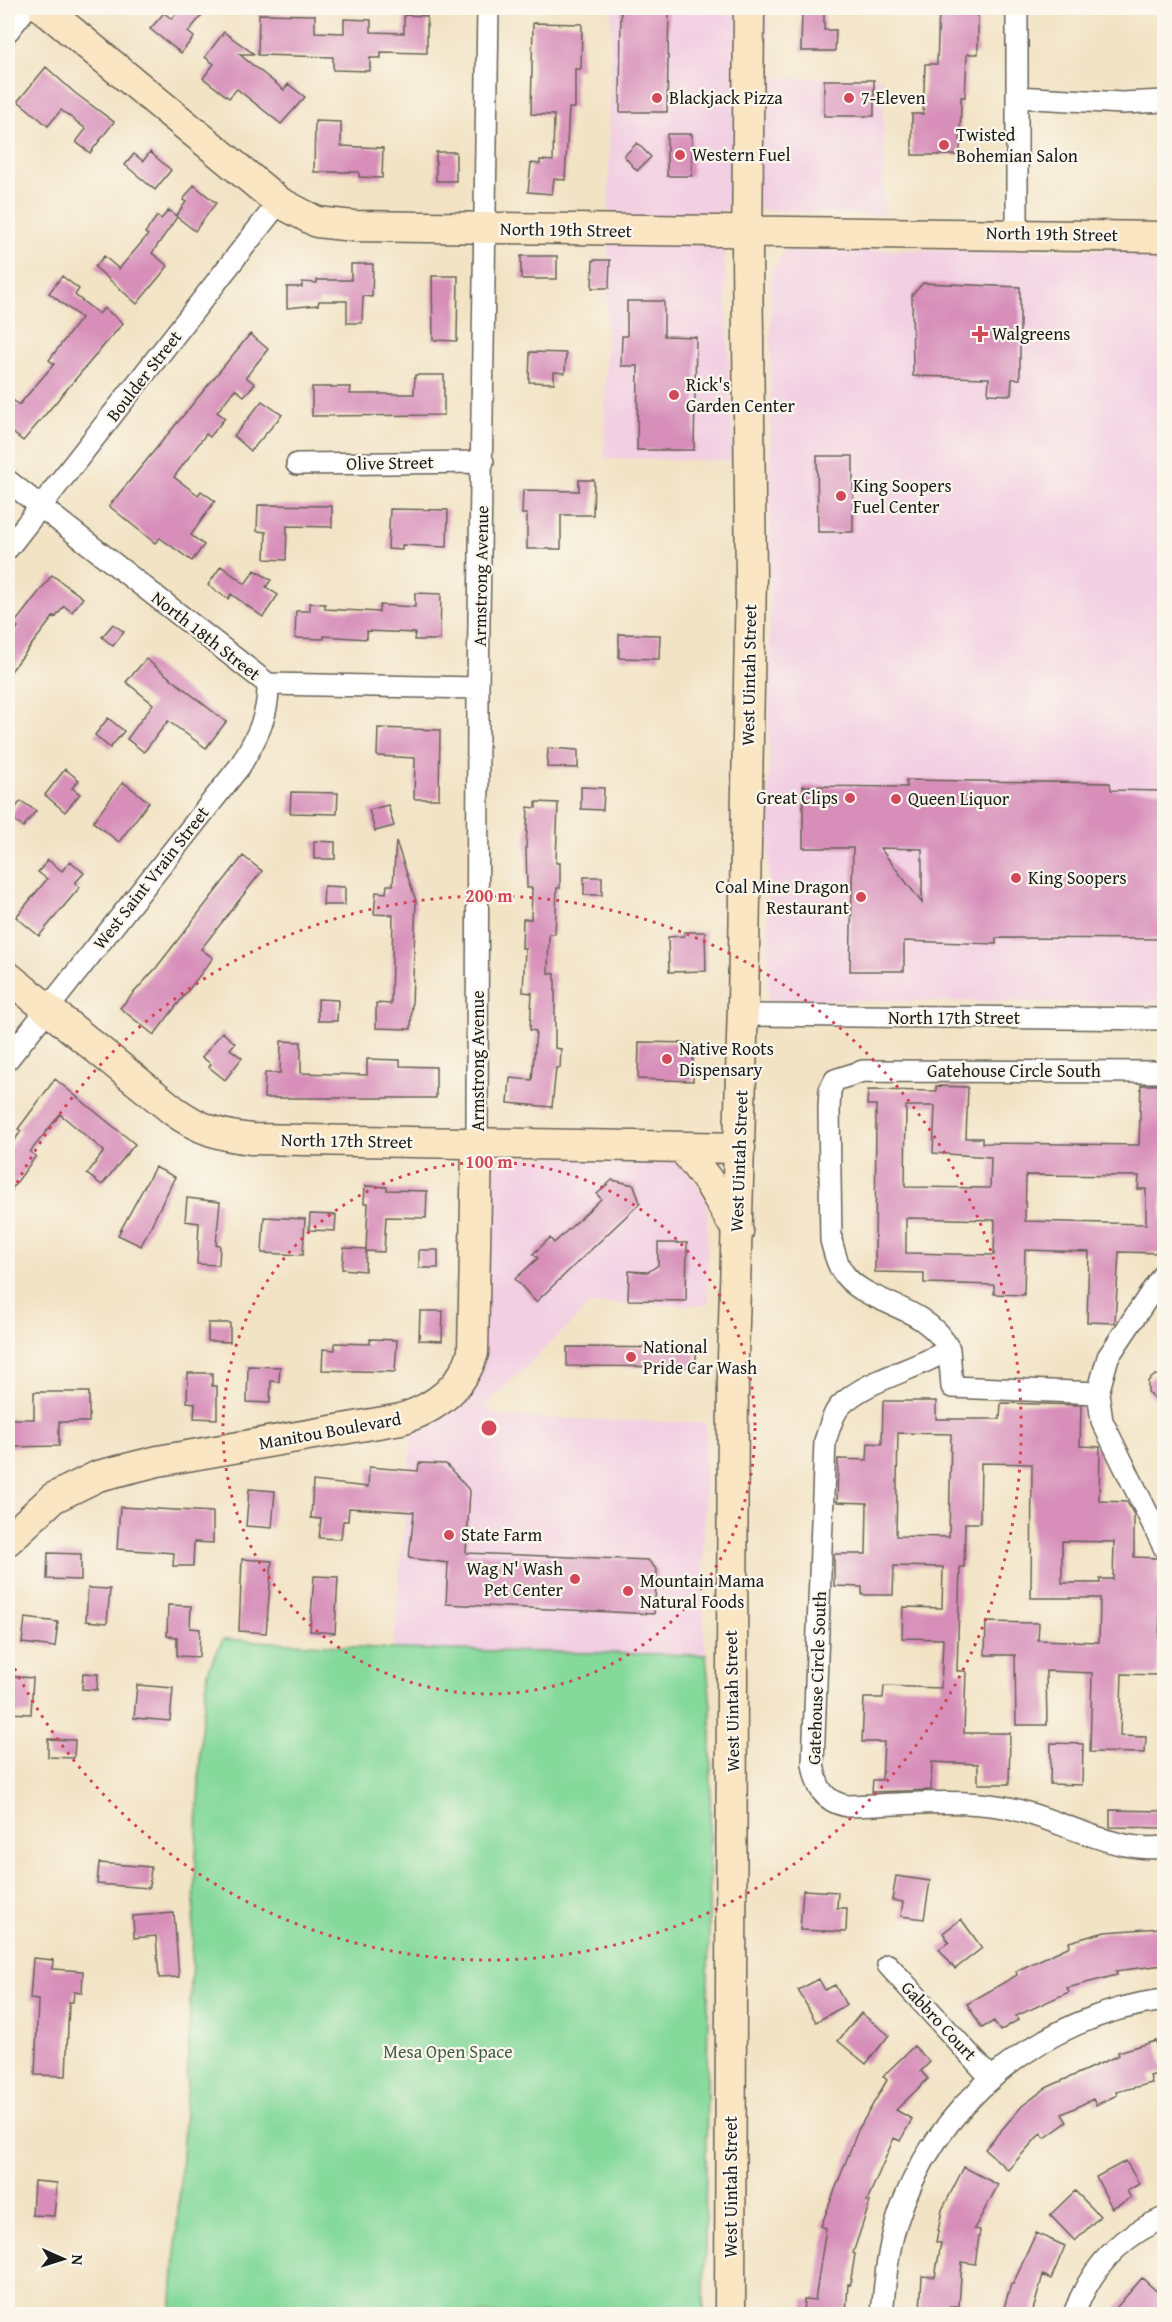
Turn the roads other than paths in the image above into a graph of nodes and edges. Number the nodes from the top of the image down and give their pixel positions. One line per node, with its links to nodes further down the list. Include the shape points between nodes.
1 (26, 8): 6 (street)
2 (43, 8): 9 (street, North 19th Street)
3 (488, 8): 10 (street, Armstrong Avenue)
4 (749, 8): 11 (street, West Uintah Street)
5 (1017, 8): 7 (street)
6 (8, 31)
7 (1017, 97): 8 (street, via 1122,103); 12 (street)
8 (1164, 101)
9 (279, 202): 10 (street, North 19th Street, via 309,219 331,224); 17 (street, Boulder Street)
10 (486, 229): 11 (street, North 19th Street); 14 (street, Armstrong Avenue)
11 (747, 231): 12 (street, North 19th Street); 23 (street, West Uintah Street, via 751,578)
12 (1017, 233): 13 (street, North 19th Street)
13 (1164, 237)
14 (483, 462): 15 (street, Olive Street); 20 (street, Armstrong Avenue)
15 (297, 464)
16 (8, 481): 17 (street, North 18th Street)
17 (40, 507): 18 (street, Boulder Street); 19 (street, North 18th Street)
18 (8, 548)
19 (268, 684): 20 (street, North 18th Street); 22 (street, West Saint Vrain Street, via 268,705 262,724 240,766)
20 (478, 688): 27 (street, Armstrong Avenue)
21 (8, 977): 22 (street, North 17th Street)
22 (48, 1008): 25 (street, West Saint Vrain Street); 27 (street, North 17th Street, via 174,1111 215,1133 252,1139)
23 (743, 1015): 24 (street, North 17th Street); 29 (street, West Uintah Street)
24 (1164, 1019)
25 (8, 1059)
26 (1164, 1071): 32 (street, Gatehouse Circle South, via 863,1071 835,1080 830,1090 831,1240 836,1261 843,1274 857,1286 929,1323)
27 (477, 1144): 28 (street, North 17th Street); 34 (street, Manitou Boulevard, via 473,1353 467,1372 446,1396 401,1419 158,1461 98,1476 53,1498)
28 (682, 1147): 29 (street, North 17th Street); 30 (street, via 709,1182)
29 (740, 1148): 30 (street, West Uintah Street)
30 (738, 1232): 41 (street, West Uintah Street, via 730,1653 734,1847)
31 (1164, 1272): 33 (street, via 1108,1357)
32 (949, 1349): 33 (street, via 952,1387); 36 (street, Gatehouse Circle South, via 928,1363 866,1389 839,1407 825,1441 813,1764 816,1782 822,1795 841,1805 988,1805 1037,1815 1132,1847)
33 (1098, 1392): 35 (street, via 1102,1421)
34 (8, 1540)
35 (1164, 1546)
36 (1164, 1847)
37 (888, 1965): 39 (street, Gabbro Court)
38 (1164, 2000): 39 (street, via 1107,2011 1067,2027)
39 (991, 2078): 42 (street, via 948,2125 907,2195 889,2251)
40 (1164, 2218): 43 (street, via 1127,2238 1099,2264)
41 (730, 2314)
42 (882, 2314)
43 (1074, 2314)

